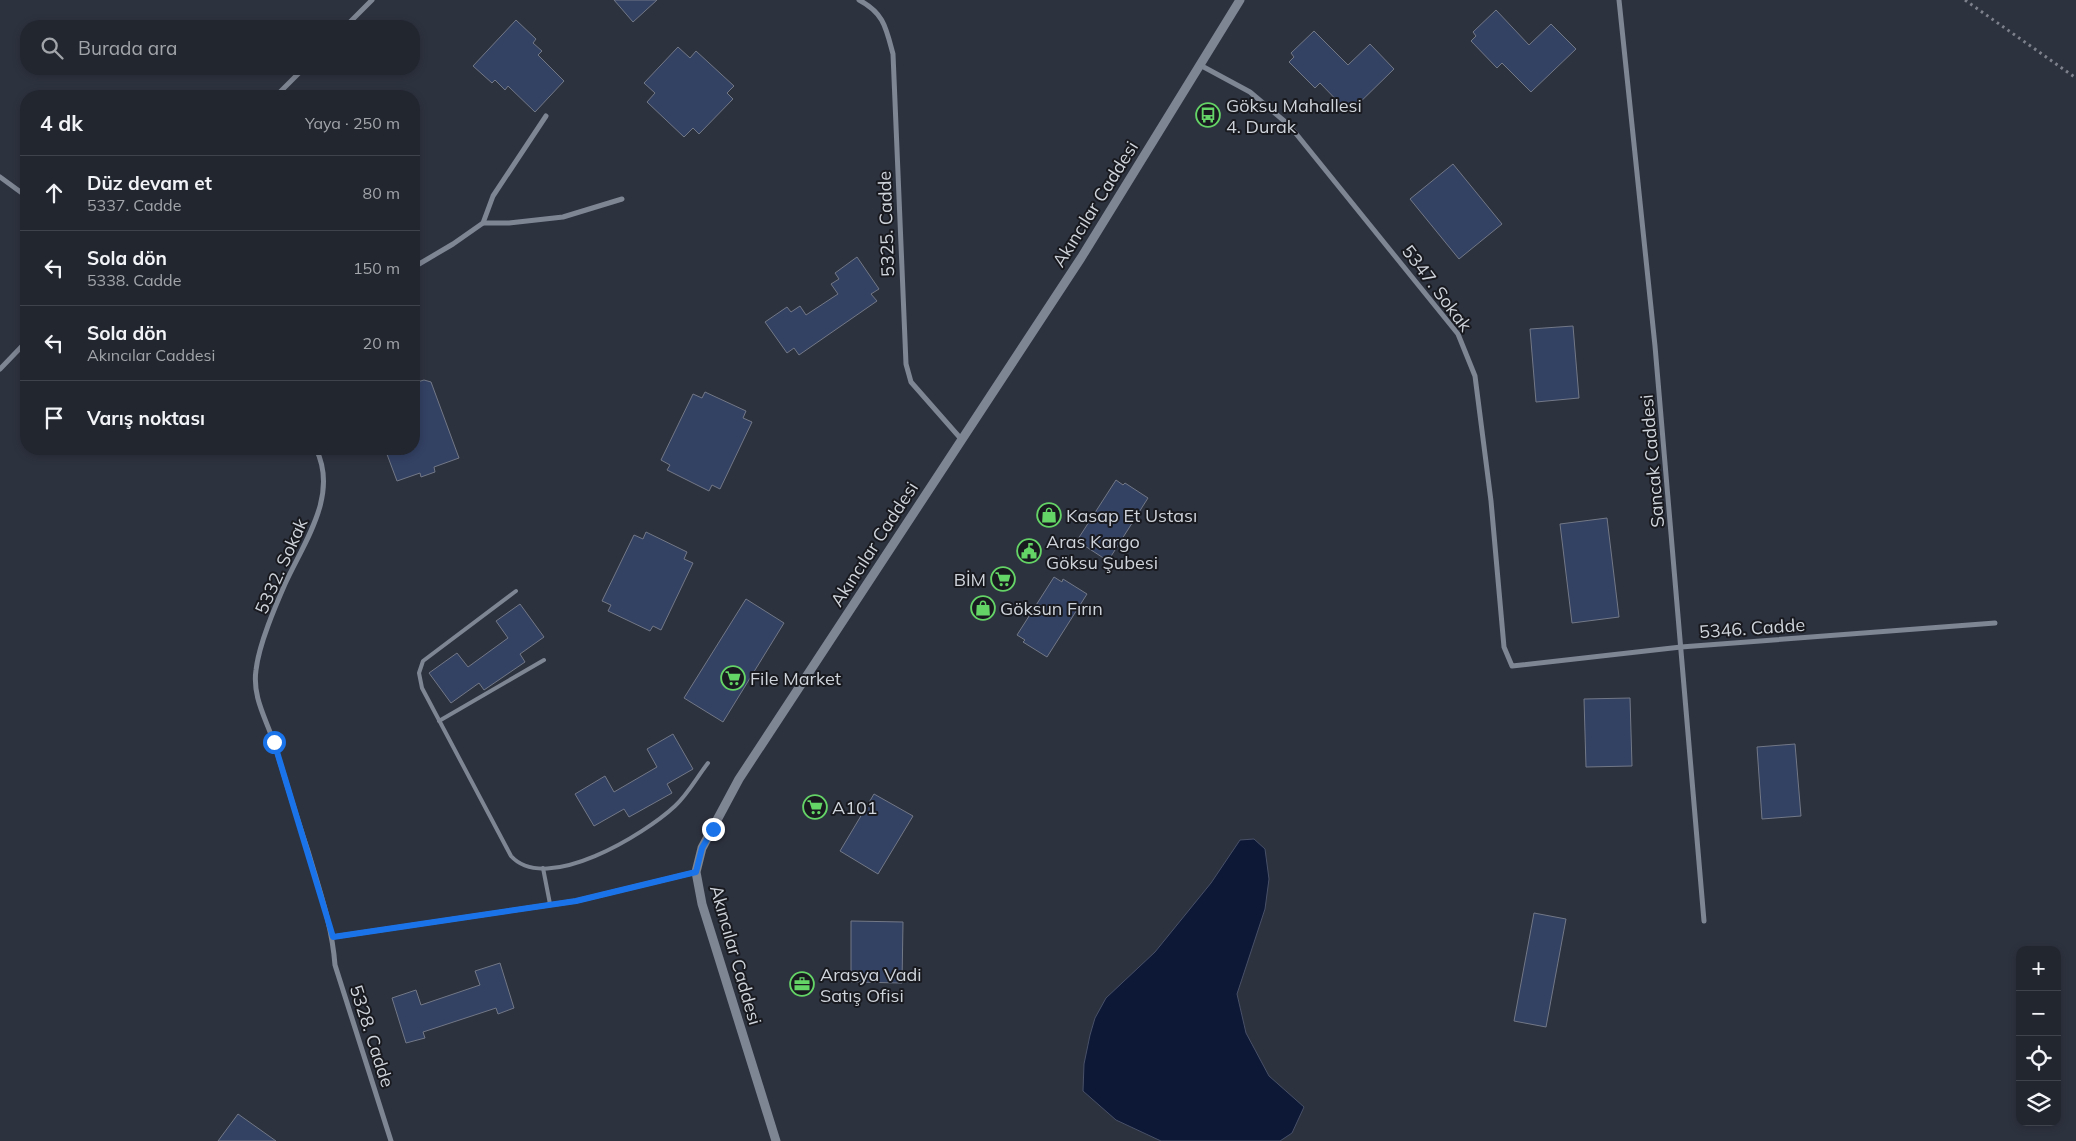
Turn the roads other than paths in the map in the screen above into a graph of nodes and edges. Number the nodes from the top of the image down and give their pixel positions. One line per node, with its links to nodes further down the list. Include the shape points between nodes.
1 (372, 0): 5 (street)
2 (859, 0): 17 (street, 5325. Cadde, via 873,8 885,23 893,54 906,364 911,382)
3 (1240, 0): 6 (street, Akıncılar Caddesi)
4 (1619, 0): 21 (street, Sancak Caddesi, via 1655,346)
5 (352, 20)
6 (1200, 65): 17 (street, Akıncılar Caddesi, via 1081,258); 23 (street, 5347. Sokak, via 1250,92 1288,125 1458,334 1475,376 1491,501 1504,647)
7 (297, 75): 8 (street)
8 (282, 90)
9 (546, 116): 13 (street, via 493,196)
10 (0, 177): 11 (street)
11 (20, 192)
12 (622, 199): 13 (street, via 563,217)
13 (483, 223): 14 (street)
14 (420, 263)
15 (20, 348): 16 (street)
16 (0, 369)
17 (962, 440): 28 (street, Akıncılar Caddesi, via 739,779 702,848)
18 (319, 455): 24 (street, 5332. Sokak, via 323,488 318,517 285,585 266,635 256,669)
19 (516, 591): 25 (lane, via 423,661 419,673 422,688)
20 (1995, 623): 21 (street, 5346. Cadde)
21 (1681, 647): 23 (street, 5346. Cadde); 30 (street, Sancak Caddesi)
22 (544, 660): 25 (lane)
23 (1512, 666)
24 (255, 694): 31 (street, 5328. Cadde, via 274,742)
25 (439, 721): 27 (lane, via 511,856 529,868)
26 (708, 763): 27 (lane, via 676,805 624,844 553,868)
27 (543, 868): 29 (lane)
28 (696, 872): 29 (street, via 576,901); 33 (street, Akıncılar Caddesi, via 719,963)
29 (550, 904): 31 (street)
30 (1704, 921)
31 (333, 937): 32 (street, 5328. Cadde, via 335,964)
32 (391, 1141)
33 (776, 1141)

